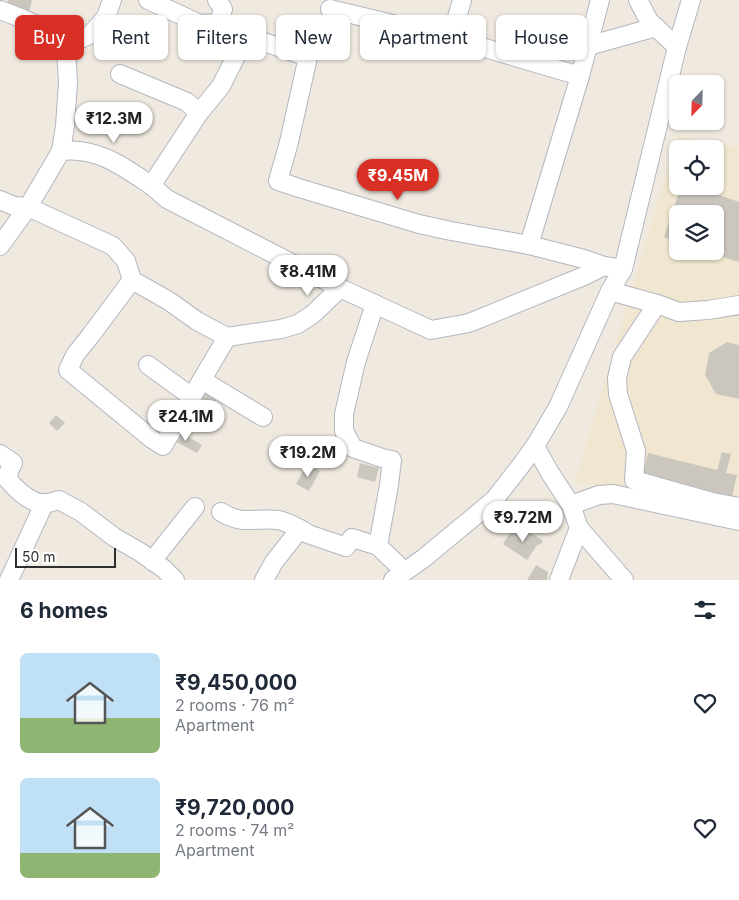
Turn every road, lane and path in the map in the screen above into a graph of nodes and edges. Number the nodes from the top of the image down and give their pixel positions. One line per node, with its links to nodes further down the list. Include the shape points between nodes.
1 (112, 0): 16 (street, via 106,17)
2 (148, 0): 10 (street)
3 (217, 0): 11 (street, via 223,9)
4 (462, 0): 12 (street)
5 (600, 0): 18 (street)
6 (638, 0): 15 (street)
7 (692, 0): 19 (street)
8 (330, 9): 14 (street)
9 (0, 10): 13 (street)
10 (180, 15)
11 (221, 15)
12 (458, 15)
13 (15, 16)
14 (360, 16)
15 (656, 28): 18 (street); 19 (street)
16 (84, 37)
17 (266, 43): 30 (street, via 308,57 278,180 419,224)
18 (588, 46): 24 (street)
19 (677, 47): 33 (street)
20 (486, 48): 24 (street)
21 (67, 60): 26 (street, via 68,82)
22 (234, 60): 25 (street, via 221,86)
23 (120, 74): 25 (street, via 187,102)
24 (580, 76): 30 (street)
25 (200, 113): 27 (street)
26 (61, 151): 27 (street, via 101,155); 29 (street)
27 (152, 186): 35 (street, via 168,198)
28 (0, 200): 29 (street)
29 (28, 207): 31 (street); 34 (street, via 113,246 126,261)
30 (530, 245): 32 (street)
31 (0, 246)
32 (604, 266): 33 (street); 37 (street, via 469,323 431,330)
33 (623, 269): 36 (street)
34 (132, 280): 40 (street); 43 (street, via 74,355 68,370 163,446)
35 (340, 288): 37 (street); 40 (street, via 298,324)
36 (610, 291): 38 (street); 45 (street, via 558,407)
37 (375, 304): 55 (street, via 356,362 344,414 344,431 353,448 392,460)
38 (657, 304): 39 (street, via 680,312); 50 (street, via 622,357 617,378 618,394 636,451 634,480)
39 (739, 305)
40 (227, 337): 42 (street)
41 (148, 364): 43 (street)
42 (202, 380): 43 (street); 44 (street)
43 (192, 396)
44 (264, 417)
45 (535, 446): 48 (street); 57 (street, via 494,500)
46 (0, 454): 47 (street, via 13,463 8,480 32,500)
47 (44, 504): 56 (street, via 59,500); 58 (street)
48 (571, 505): 52 (street, via 598,495 613,494); 53 (street)
49 (195, 506): 56 (street)
50 (739, 507)
51 (221, 512): 54 (street, via 245,521 280,520)
52 (739, 521)
53 (579, 528): 61 (street); 62 (street)
54 (300, 529): 55 (street, via 346,547 352,538); 60 (street)
55 (378, 546): 57 (street)
56 (152, 561): 59 (street)
57 (398, 576)
58 (9, 580)
59 (175, 580)
60 (264, 580)
61 (559, 580)
62 (624, 580)

